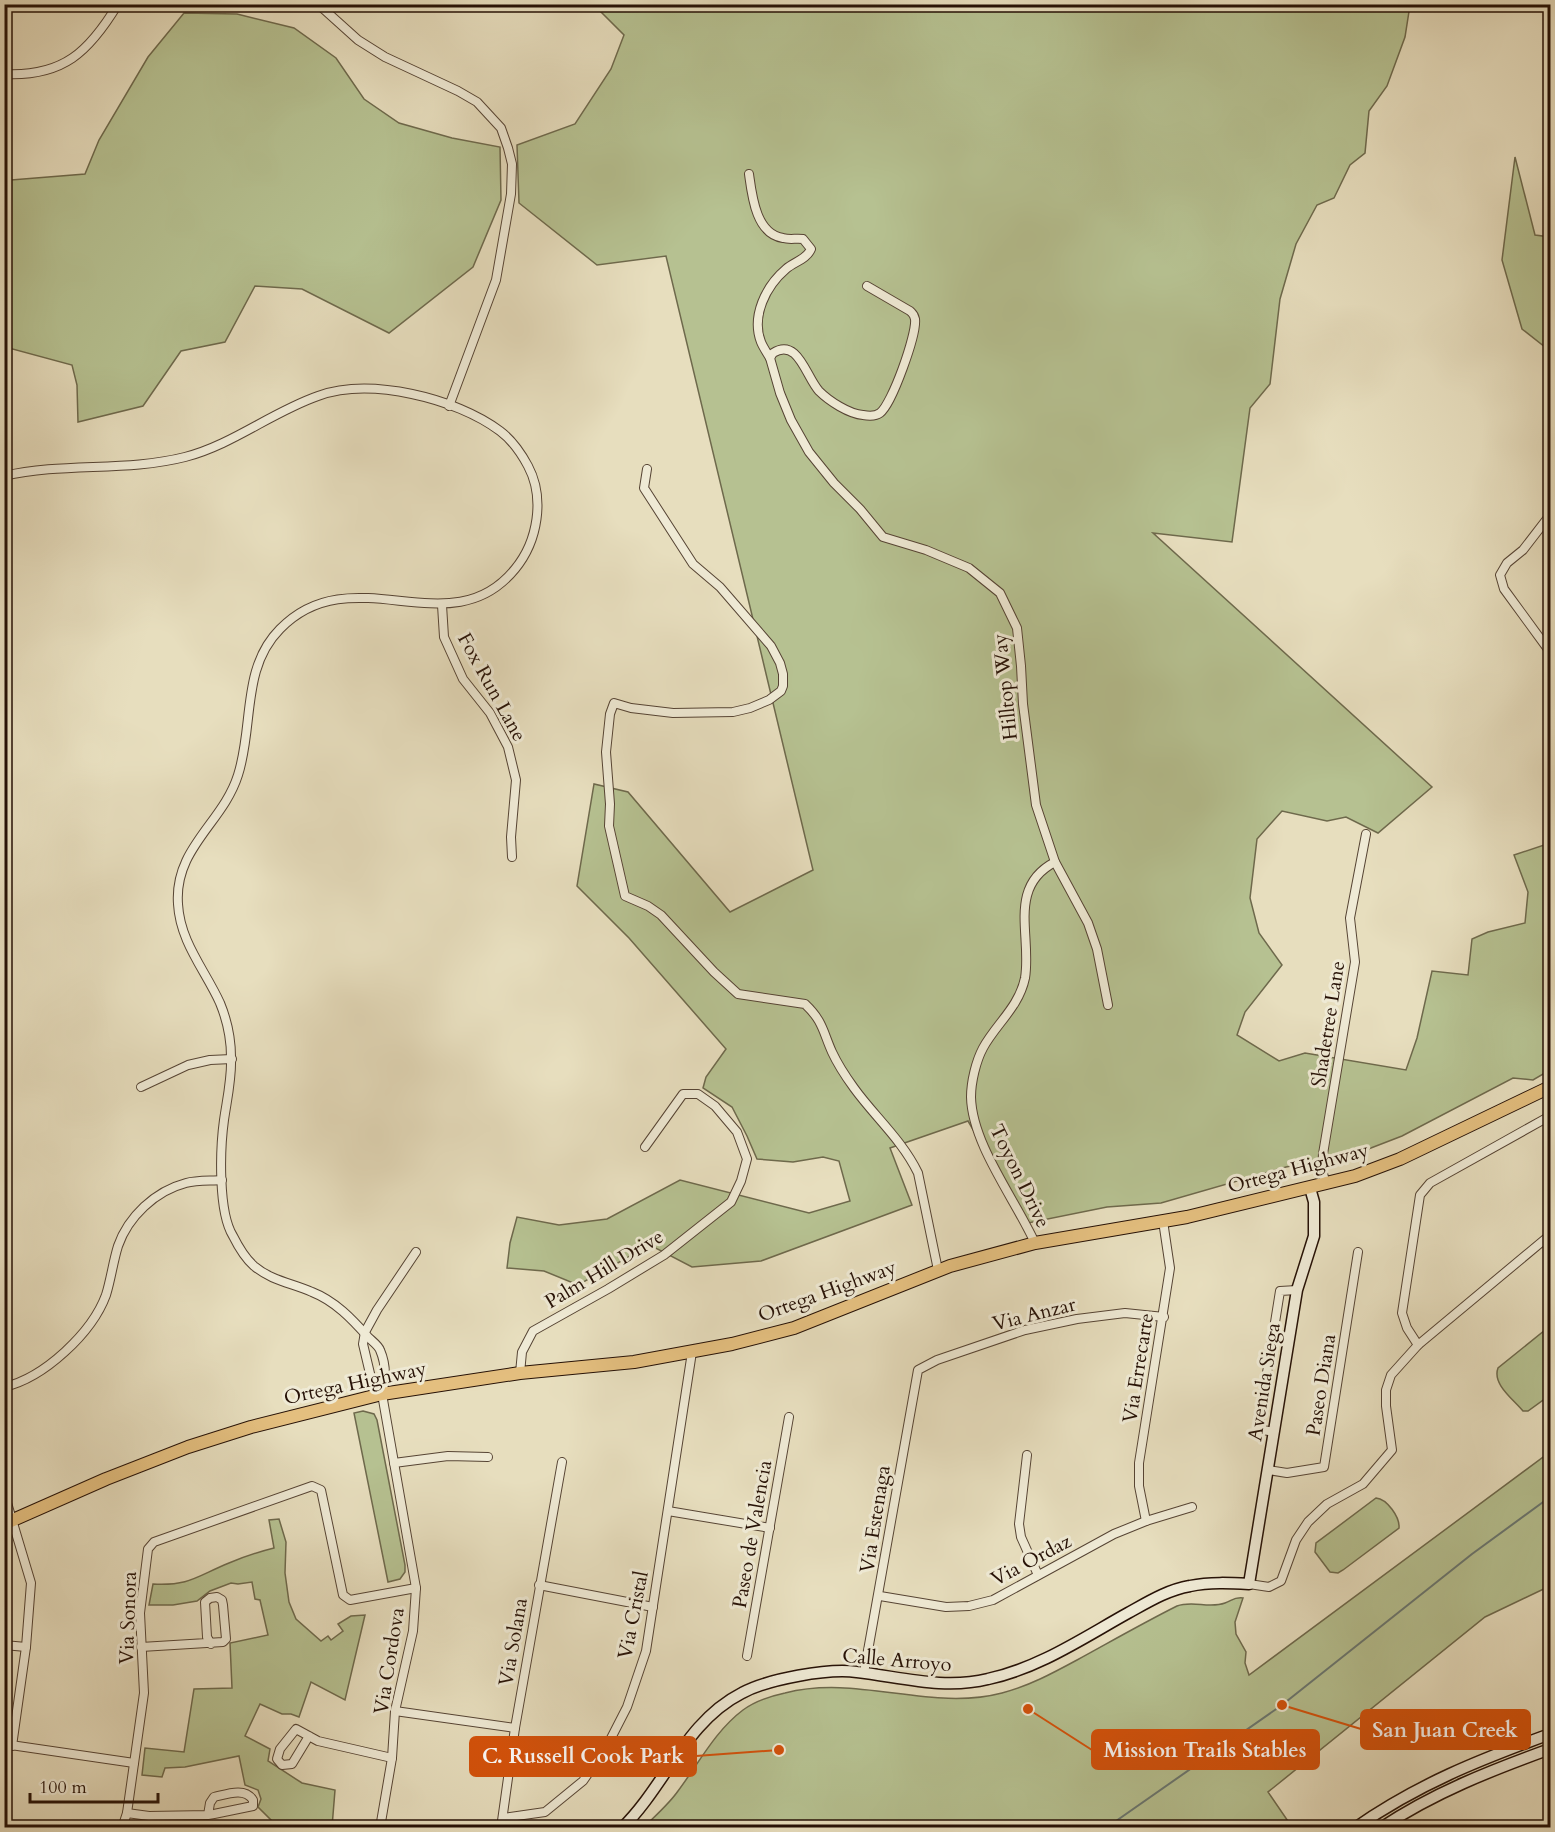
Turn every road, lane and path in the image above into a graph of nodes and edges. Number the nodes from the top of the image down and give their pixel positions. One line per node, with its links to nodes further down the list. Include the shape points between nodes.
1 (118, 4): 3 (street, via 89,45 69,61 48,71)
2 (318, 4): 7 (street, via 358,40 385,57 477,102 501,128 508,148 512,186 496,280)
3 (4, 74)
4 (748, 174): 6 (street, Hilltop Way, via 764,225 782,238 803,239 811,249 784,270 766,293 757,327)
5 (867, 285): 6 (street, via 910,311 915,320 895,389 879,414 865,416 852,412 820,392 790,350 778,350)
6 (770, 358): 15 (street, Hilltop Way, via 780,393 808,452 883,537 969,568 1000,593 1017,628 1036,804)
7 (449, 405): 9 (street, via 404,393 349,389 322,394 293,406 186,457); 11 (street, via 501,432 522,454 533,475 537,511 536,528 514,570 491,590 469,600)
8 (647, 469): 30 (street, via 644,489 688,558 720,587 771,646 784,680 781,692 770,700 733,712 673,712 614,703 606,752 609,826 625,896 661,915 738,994 806,1004 813,1012 854,1088 915,1166)
9 (4, 476)
10 (1551, 515): 12 (street, via 1500,575 1504,589)
11 (442, 605): 14 (street, Fox Run Lane, via 444,637 463,678 490,713 511,756 516,780); 17 (street, via 369,597 334,598 292,619 260,657 238,778 225,805 185,861 177,892 182,927 220,1004)
12 (1551, 652)
13 (1366, 834): 23 (street, Shadetree Lane, via 1350,918 1355,962 1323,1154)
14 (512, 857)
15 (1055, 862): 16 (street, Hilltop Way, via 1088,923); 27 (street, Toyon Drive, via 1043,868 1031,884 1023,915 1024,978 1012,1008 983,1048 971,1095 985,1146)
16 (1108, 1005)
17 (232, 1059): 18 (street, via 188,1065); 22 (street, via 221,1143)
18 (141, 1087)
19 (1551, 1087): 23 (main road, Ortega Highway, via 1400,1159)
20 (1551, 1116): 34 (street, via 1430,1183 1420,1195 1402,1313)
21 (645, 1147): 37 (street, Palm Hill Drive, via 683,1094 698,1094 715,1106 737,1132 747,1159 739,1189 731,1202 664,1255 533,1331 522,1352)
22 (222, 1180): 33 (street, via 223,1207 230,1233 254,1265 343,1310); 38 (street, via 186,1183 167,1191 134,1215 124,1230 107,1292 95,1319 40,1372)
23 (1326, 1184): 24 (main road, Ortega Highway)
24 (1310, 1188): 25 (main road, Ortega Highway); 31 (street, Avenida Siega, via 1314,1236)
25 (1163, 1221): 27 (main road, Ortega Highway); 32 (street, Via Errecarte, via 1170,1268)
26 (1551, 1235): 34 (street)
27 (1035, 1243): 30 (main road, Ortega Highway)
28 (417, 1252): 33 (street)
29 (1358, 1252): 46 (street, Paseo Diana, via 1324,1467 1287,1473)
30 (939, 1270): 35 (main road, Ortega Highway, via 794,1328)
31 (1297, 1290): 41 (street, Avenida Siega); 41 (street, via 1280,1291 1258,1429)
32 (1164, 1317): 36 (street, Via Anzar, via 1125,1313 1077,1319 1036,1328 937,1360); 51 (street, Via Errecarte, via 1139,1464)
33 (365, 1332): 39 (street, via 363,1344 372,1382); 39 (street, via 379,1346 386,1380)
34 (1418, 1346): 54 (street, via 1391,1375 1386,1390 1392,1450 1363,1484 1327,1504 1308,1522 1296,1540 1281,1581 1269,1587)
35 (692, 1352): 37 (main road, Ortega Highway); 49 (street, Via Cristal)
36 (918, 1370): 57 (street, Via Estenaga)
37 (520, 1373): 39 (main road, Ortega Highway)
38 (4, 1388)
39 (382, 1394): 45 (street, Via Cordova); 50 (main road, Ortega Highway, via 188,1447)
40 (789, 1417): 52 (street, Paseo de Valencia)
41 (1274, 1432): 46 (street, Avenida Siega)
42 (1027, 1455): 53 (street, via 1019,1524)
43 (488, 1457): 45 (street, via 448,1456)
44 (562, 1462): 55 (street, Via Solana)
45 (394, 1463): 56 (street, Via Cordova)
46 (1268, 1470): 54 (street, Avenida Siega)
47 (4, 1493): 50 (street)
48 (1192, 1507): 51 (street, Via Ordaz)
49 (668, 1511): 52 (street); 58 (street, Via Cristal)
50 (7, 1520): 61 (street, via 31,1583)
51 (1146, 1521): 53 (street, Via Ordaz)
52 (770, 1528): 63 (street, Paseo de Valencia)
53 (1038, 1575): 57 (street, Via Ordaz, via 993,1600 969,1606 946,1607)
54 (1249, 1584): 64 (street, Calle Arroyo, via 1190,1586 1164,1594 1040,1661 986,1680 931,1683)
55 (539, 1585): 58 (street); 66 (street, Via Solana)
56 (416, 1588): 62 (street, Via Sonora, via 350,1600 343,1595 321,1490 312,1486 154,1542 148,1549 140,1613); 65 (street, Via Cordova, via 413,1631)
57 (879, 1596): 64 (street, Via Estenaga)
58 (652, 1607): 75 (street, Via Cristal, via 645,1651 627,1707 583,1781 545,1812)
59 (211, 1644): 59 (street, via 226,1639 223,1605 217,1597 205,1602); 62 (street)
60 (4, 1645): 61 (street)
61 (26, 1647): 69 (street)
62 (141, 1647): 72 (street, Via Sonora, via 144,1694)
63 (747, 1656)
64 (864, 1673): 79 (street, Calle Arroyo, via 842,1671 785,1679 744,1691 723,1703 704,1719)
65 (395, 1711): 66 (street); 71 (street, Via Cordova)
66 (515, 1728): 75 (street, Via Solana)
67 (1551, 1734): 80 (street, via 1431,1782)
68 (309, 1736): 68 (street, via 292,1764 282,1765 277,1760 280,1749 296,1730); 71 (street, via 346,1749)
69 (8, 1745): 72 (street)
70 (1551, 1749): 81 (street, via 1453,1788)
71 (392, 1758): 77 (street, Via Cordova)
72 (134, 1763): 73 (street, Via Sonora)
73 (127, 1813): 74 (street); 76 (street, Via Sonora)
74 (208, 1815): 74 (street, via 253,1806 253,1800 243,1792 214,1797)
75 (502, 1818): 78 (street, Via Solana)
76 (122, 1827)
77 (380, 1827)
78 (501, 1827)
79 (622, 1827)
80 (1355, 1827)
81 (1382, 1827)

